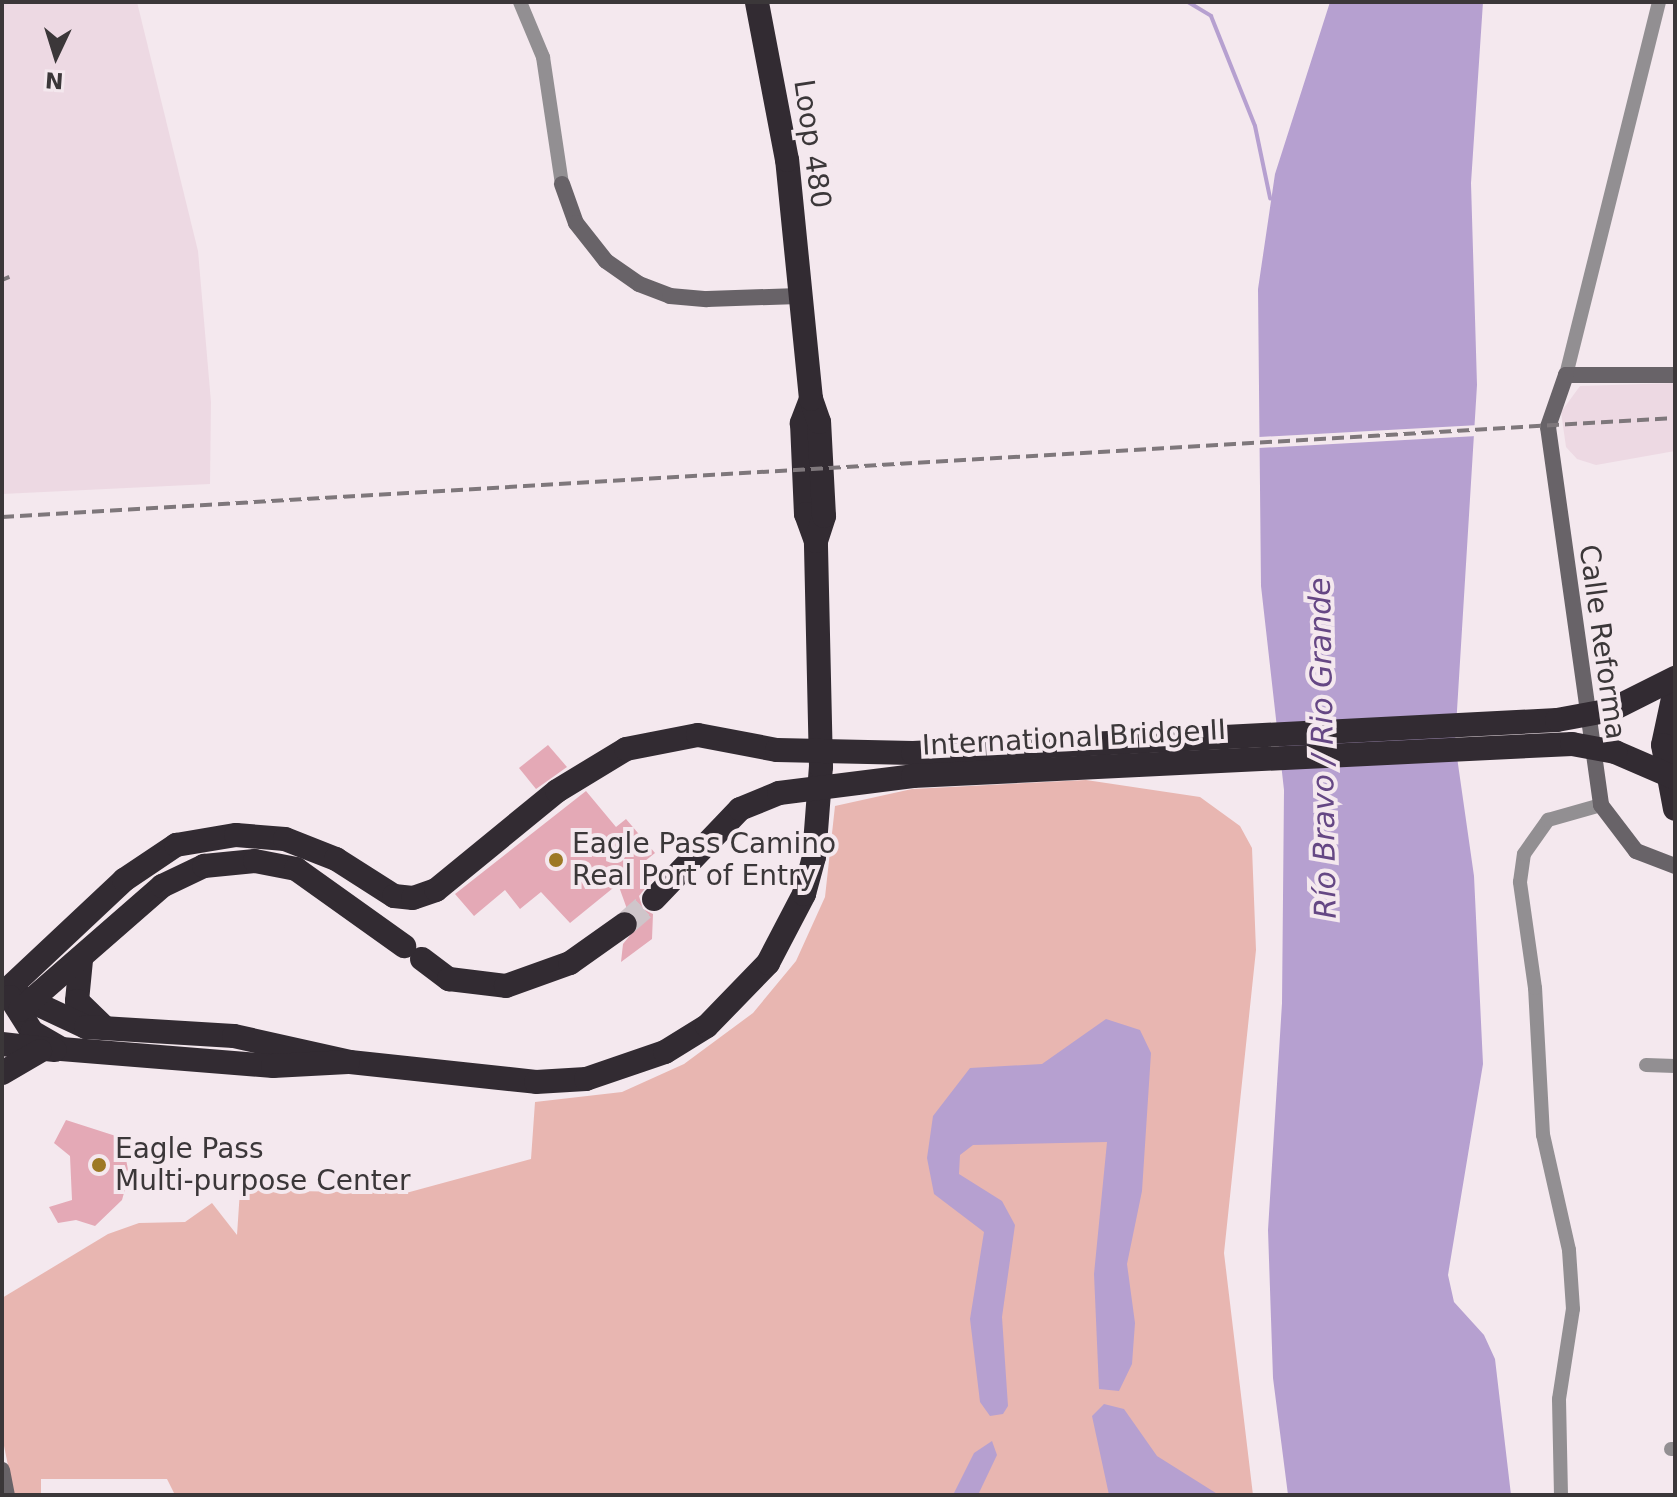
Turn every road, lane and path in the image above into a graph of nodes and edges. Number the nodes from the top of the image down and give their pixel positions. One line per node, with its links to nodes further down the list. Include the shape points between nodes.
1 (520, 2): 4 (street, via 543,57)
2 (757, 2): 5 (highway, Loop 480, via 787,160)
3 (1659, 2): 6 (street)
4 (562, 184): 5 (street, via 576,223 606,261 639,284 707,299)
5 (799, 296): 25 (highway, Loop 480, via 811,399 802,423 806,514 816,541 821,767 814,857 788,931 741,997 665,1052 586,1079 486,1080)
6 (1566, 375): 7 (street); 12 (street, Calle Reforma, via 1548,427)
7 (1675, 375)
8 (1675, 678): 10 (highway, bridge, via 1611,710)
9 (1675, 689): 11 (highway)
10 (1372, 742): 11 (highway, bridge, via 1572,744 1615,752); 14 (highway, International Bridge II, bridge, via 913,753 777,750 698,735 626,749 557,791 436,890 413,898 394,896 336,859); 17 (highway, International Bridge II, bridge, via 913,776 779,793 740,809)
11 (1670, 776): 13 (highway)
12 (1601, 805): 16 (street, Calle Reforma, via 1636,851); 31 (street, via 1548,820 1524,854 1520,882 1535,988 1543,1135 1569,1250 1573,1309 1559,1399)
13 (1675, 809)
14 (285, 839): 15 (highway); 20 (highway, via 203,838 152,858)
15 (279, 864): 18 (highway, via 319,882 449,979 506,986 570,963); 19 (highway, via 228,862 182,873)
16 (1675, 866)
17 (654, 899)
18 (625, 924)
19 (81, 960): 20 (highway); 21 (highway, via 77,1001 93,1022)
20 (19, 1001): 21 (highway, via 58,1019); 24 (highway, via 39,1037)
21 (110, 1029): 25 (highway, via 234,1036)
22 (2, 1044): 23 (highway)
23 (48, 1050): 24 (highway); 28 (highway, via 20,1057)
24 (73, 1051): 25 (highway, via 273,1066)
25 (350, 1062)
26 (1646, 1065): 27 (street)
27 (1675, 1066)
28 (2, 1073)
29 (2, 1470): 30 (street)
30 (7, 1495)
31 (1561, 1495)

